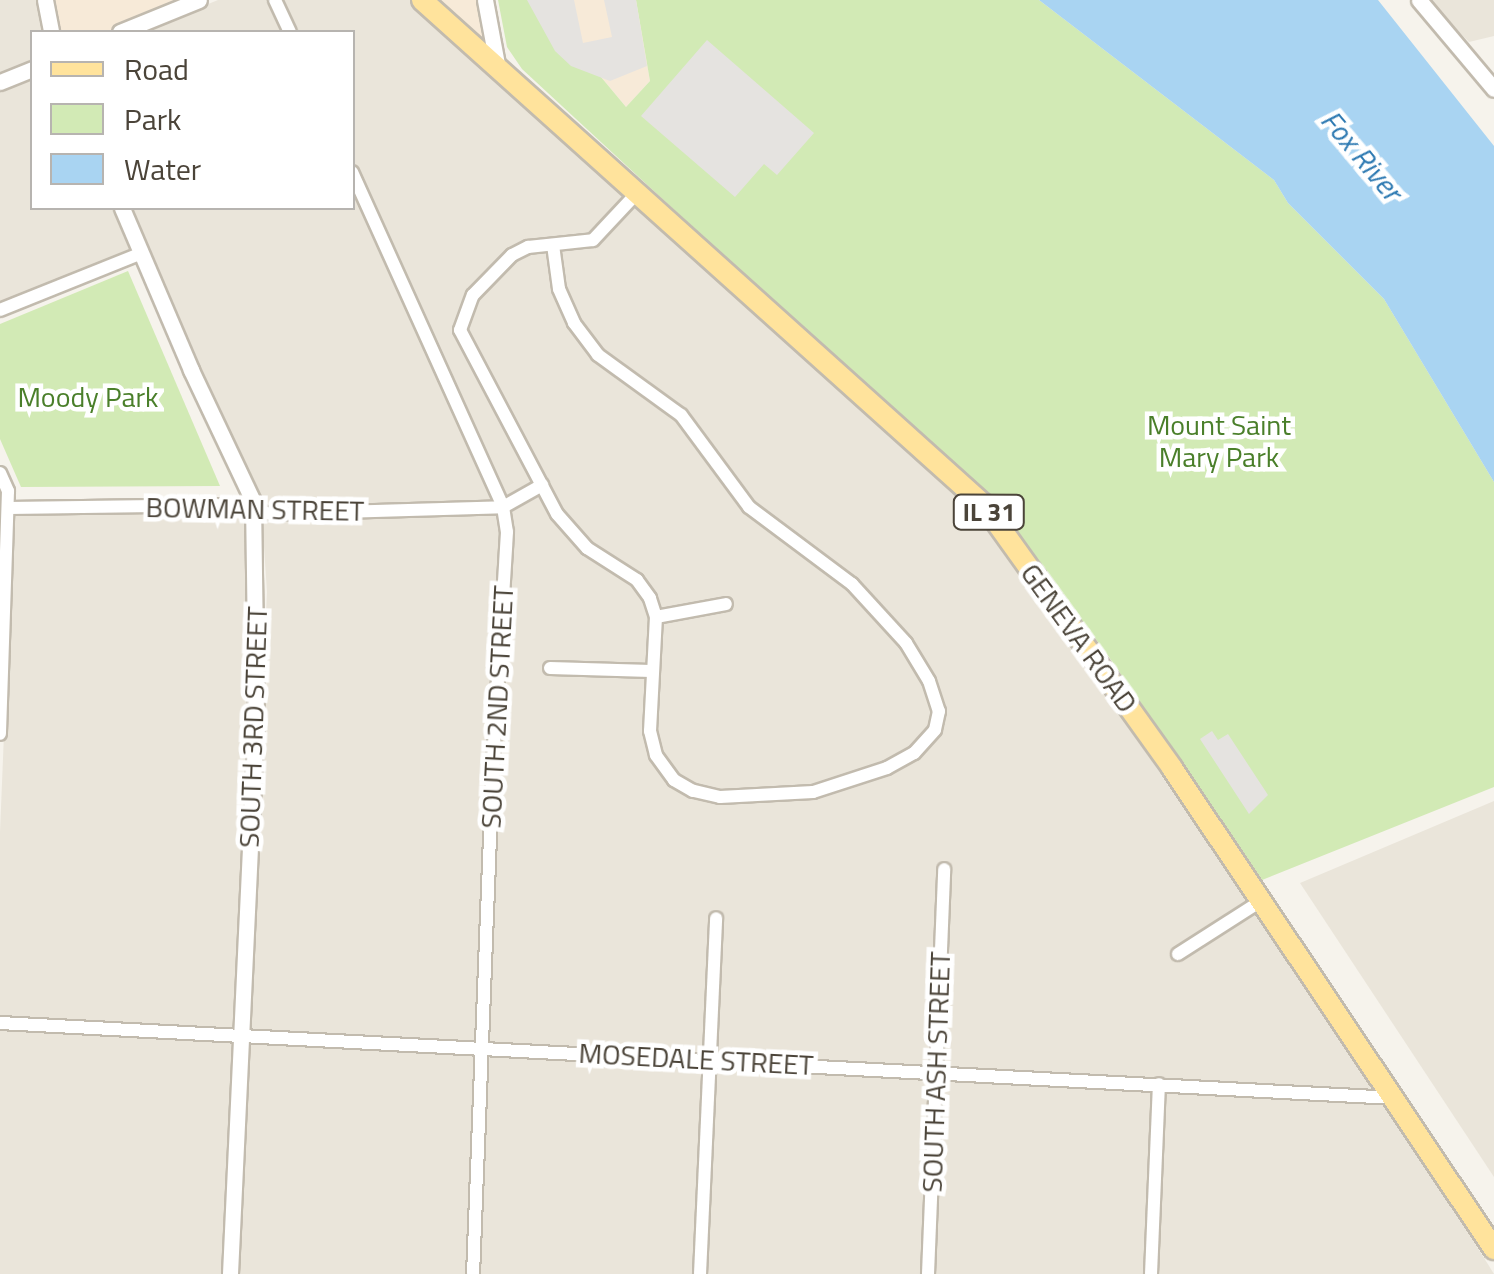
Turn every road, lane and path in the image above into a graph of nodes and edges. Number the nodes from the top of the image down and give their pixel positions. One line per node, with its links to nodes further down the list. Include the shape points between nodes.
1 (45, 0): 7 (street)
2 (199, 0): 8 (street)
3 (276, 0): 9 (street)
4 (422, 0): 10 (main road, GENEVA ROAD / IL 31)
5 (486, 0): 10 (street)
6 (1419, 0): 13 (street)
7 (52, 30)
8 (125, 30)
9 (289, 30)
10 (497, 64): 15 (main road, GENEVA ROAD / IL 31)
11 (30, 70): 12 (street)
12 (0, 82)
13 (1494, 89)
14 (355, 179): 22 (street, SOUTH 2ND STREET)
15 (638, 194): 17 (street, via 594,240); 32 (main road, GENEVA ROAD / IL 31, via 984,506)
16 (123, 210): 18 (street, SOUTH 3RD STREET)
17 (553, 246): 21 (street, via 512,255 473,296 460,330); 28 (street, via 559,289 584,340 695,429 749,507 875,606 929,681 938,721 914,753 848,783 785,794 704,794 674,780 656,755)
18 (142, 253): 19 (street); 24 (street, SOUTH 3RD STREET)
19 (0, 310)
20 (0, 473): 23 (street)
21 (542, 486): 22 (street); 26 (street, via 588,548 638,580)
22 (502, 507): 24 (street, BOWMAN STREET); 37 (street, SOUTH 2ND STREET, via 507,532)
23 (8, 508): 24 (street, BOWMAN STREET); 29 (street)
24 (253, 510): 36 (street, SOUTH 3RD STREET, via 256,720)
25 (726, 604): 26 (street)
26 (656, 617): 28 (street)
27 (550, 668): 28 (street)
28 (651, 670)
29 (0, 726): 30 (street)
30 (0, 734)
31 (944, 870): 39 (street, SOUTH ASH STREET)
32 (1261, 901): 34 (street); 41 (main road, GENEVA ROAD / IL 31)
33 (716, 918): 38 (street)
34 (1178, 954)
35 (0, 1023): 36 (street, MOSEDALE STREET)
36 (240, 1036): 37 (street, MOSEDALE STREET); 43 (street, SOUTH 3RD STREET)
37 (480, 1046): 38 (street, MOSEDALE STREET); 44 (street, SOUTH 2ND STREET)
38 (708, 1060): 39 (street, MOSEDALE STREET); 45 (street)
39 (936, 1072): 40 (street, MOSEDALE STREET); 46 (street, SOUTH ASH STREET)
40 (1159, 1084): 41 (street, MOSEDALE STREET); 47 (street)
41 (1392, 1098): 42 (main road, GENEVA ROAD / IL 31)
42 (1494, 1249)
43 (230, 1274)
44 (472, 1274)
45 (700, 1274)
46 (928, 1274)
47 (1151, 1274)

